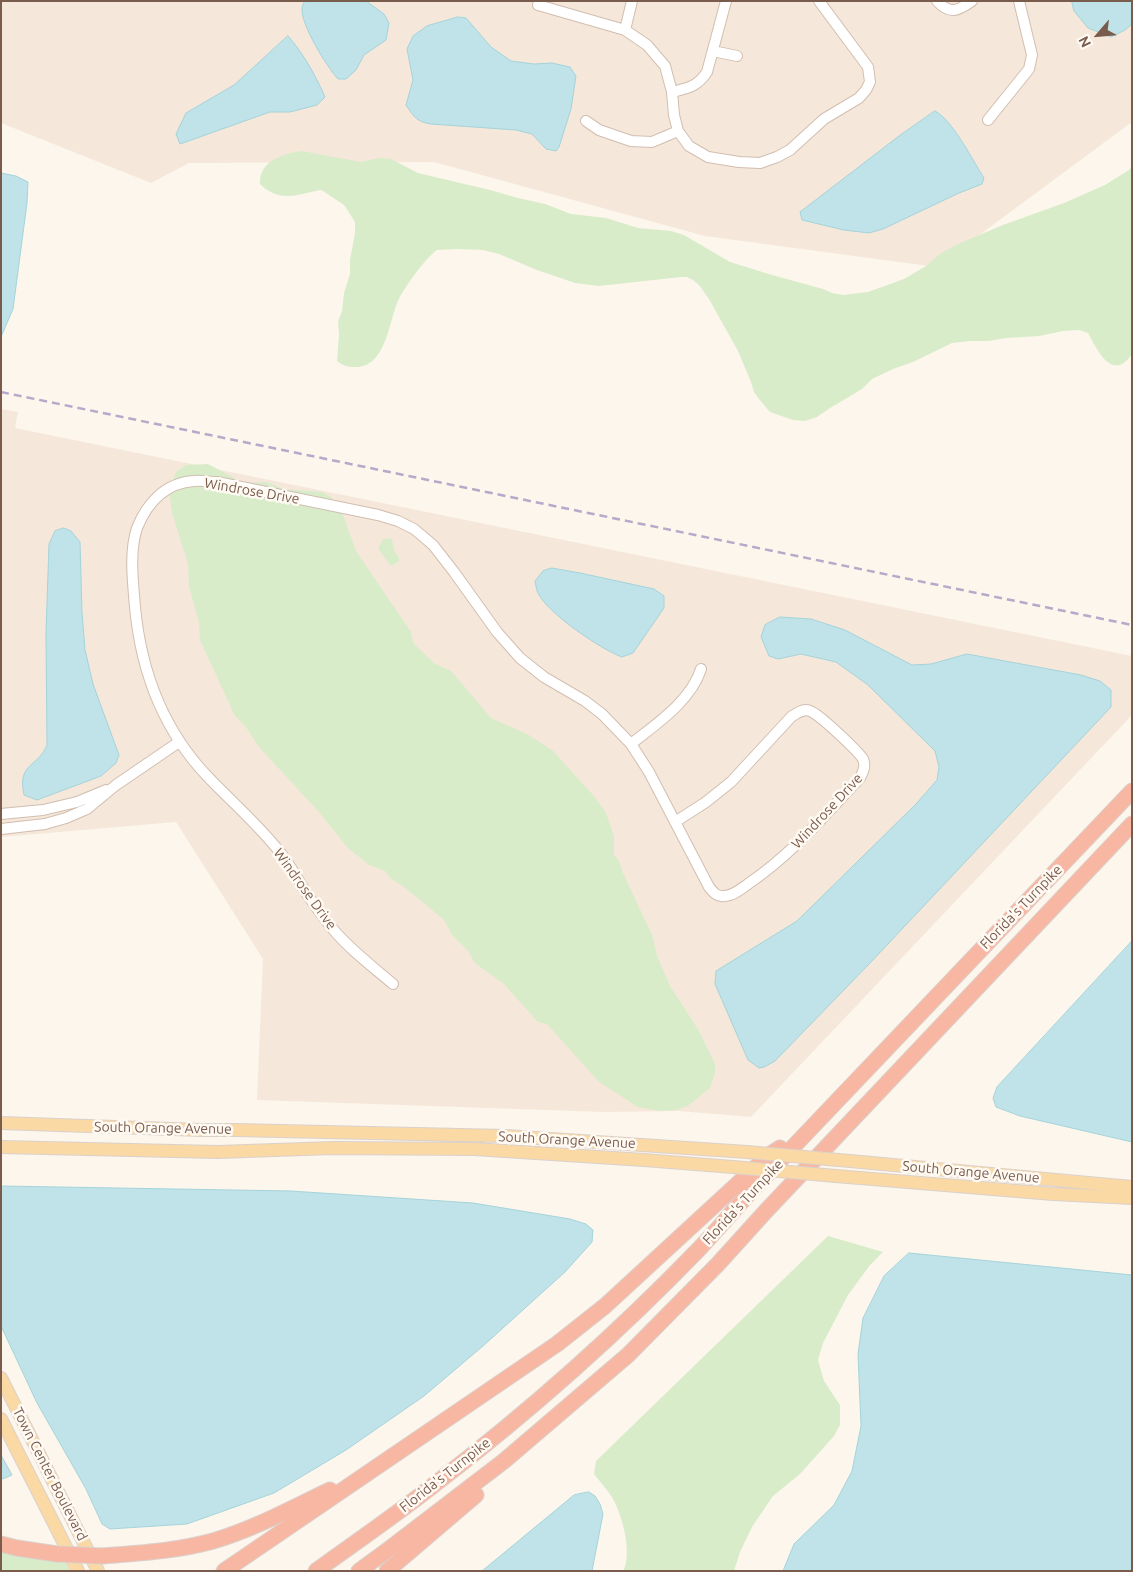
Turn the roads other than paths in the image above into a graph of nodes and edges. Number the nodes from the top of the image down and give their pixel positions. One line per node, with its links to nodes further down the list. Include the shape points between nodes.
1 (539, 1): 8 (street, via 538,4)
2 (632, 1): 8 (street)
3 (726, 1): 9 (street)
4 (819, 1): 14 (street, via 868,67 870,82 859,98 824,119 790,150 760,163 708,157 689,146)
5 (938, 1): 6 (street, via 946,9 955,10)
6 (972, 1)
7 (1019, 1): 12 (street, via 1032,55 1029,69)
8 (625, 30): 11 (street, via 647,45 664,66)
9 (713, 51): 10 (street); 11 (street, via 702,80 692,87)
10 (737, 56)
11 (672, 92): 14 (street)
12 (988, 120)
13 (586, 121): 14 (street, via 599,130 631,141 652,142)
14 (678, 131)
15 (701, 669): 17 (street, via 690,690 674,708)
16 (179, 742): 17 (street, Windrose Drive, via 158,703 146,670 132,576 134,537 153,499 180,484 194,481 217,482 378,515 414,529 432,545 520,658 544,677 586,701); 18 (street); 24 (street, Windrose Drive, via 284,857 332,928)
17 (631, 744): 21 (street, Windrose Drive)
18 (116, 785): 20 (street, via 77,802); 23 (street, via 86,809 66,818)
19 (1132, 791): 26 (highway, Florida's Turnpike)
20 (4, 814): 23 (street)
21 (675, 822): 21 (street, Windrose Drive, via 731,782 800,711 809,710 817,714 864,760 865,769 860,778 795,846 769,870 734,893 716,895 709,887)
22 (1132, 824): 30 (highway, Florida's Turnpike, via 718,1264)
23 (4, 829)
24 (393, 984)
25 (1, 1123): 28 (main road, South Orange Avenue, bridge, via 506,1136 747,1152)
26 (804, 1136): 33 (highway, via 769,1155 605,1306); 38 (highway, Florida's Turnpike, via 701,1247 593,1351 450,1473)
27 (1, 1147): 29 (main road, South Orange Avenue, bridge, via 218,1152 332,1148 474,1149)
28 (1132, 1187)
29 (1132, 1198)
30 (628, 1355): 39 (highway, Florida's Turnpike, via 504,1462); 40 (highway, via 504,1471)
31 (1, 1378): 36 (main road, Town Center Boulevard)
32 (1, 1419): 35 (main road, Town Center Boulevard)
33 (405, 1447): 34 (highway, bridge, via 359,1475 256,1525 214,1540 162,1552 103,1556 57,1554); 37 (highway)
34 (1, 1544)
35 (78, 1571)
36 (98, 1571)
37 (224, 1571)
38 (316, 1571)
39 (359, 1571)
40 (387, 1571)

